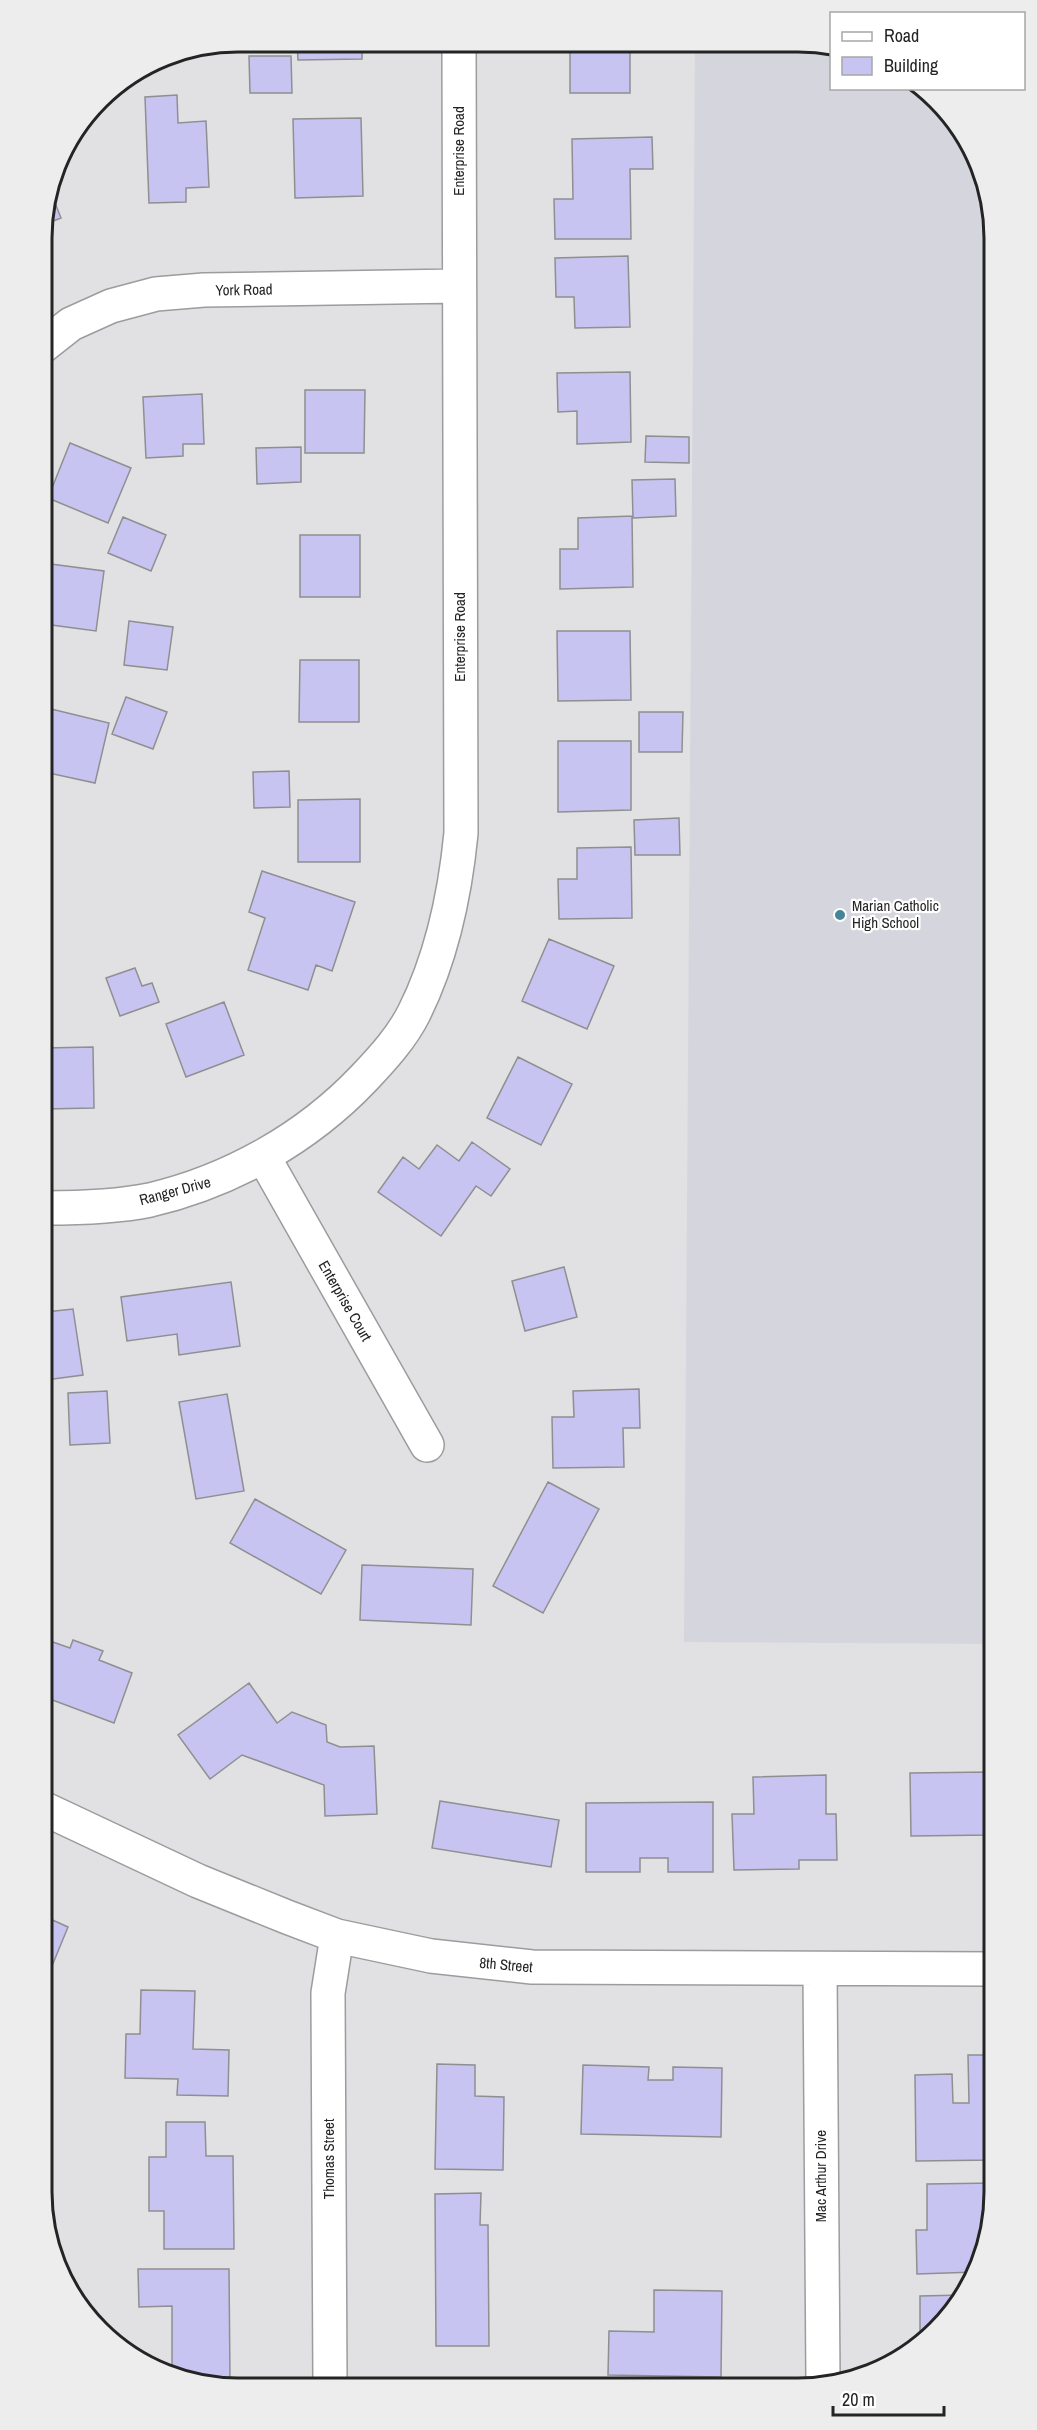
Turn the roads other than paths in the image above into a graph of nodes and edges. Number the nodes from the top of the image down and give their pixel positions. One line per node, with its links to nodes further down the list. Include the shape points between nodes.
1 (459, 52): 2 (street, Enterprise Road)
2 (458, 285): 3 (street, York Road, via 156,294 111,306 71,324); 4 (street, Enterprise Road, via 461,833 449,915 427,984 396,1041 346,1097 316,1123)
3 (53, 338)
4 (263, 1156): 5 (street, Ranger Drive, via 216,1179 149,1200 91,1208); 6 (street, Enterprise Court)
5 (53, 1208)
6 (427, 1445)
7 (52, 1812): 8 (street, 8th Street, via 198,1881)
8 (337, 1936): 10 (street, 8th Street, via 430,1956 532,1967); 12 (street, Thomas Street, via 328,1993)
9 (984, 1969): 10 (street, 8th Street)
10 (820, 1970): 11 (street, Mac Arthur Drive)
11 (823, 2376)
12 (330, 2378)

